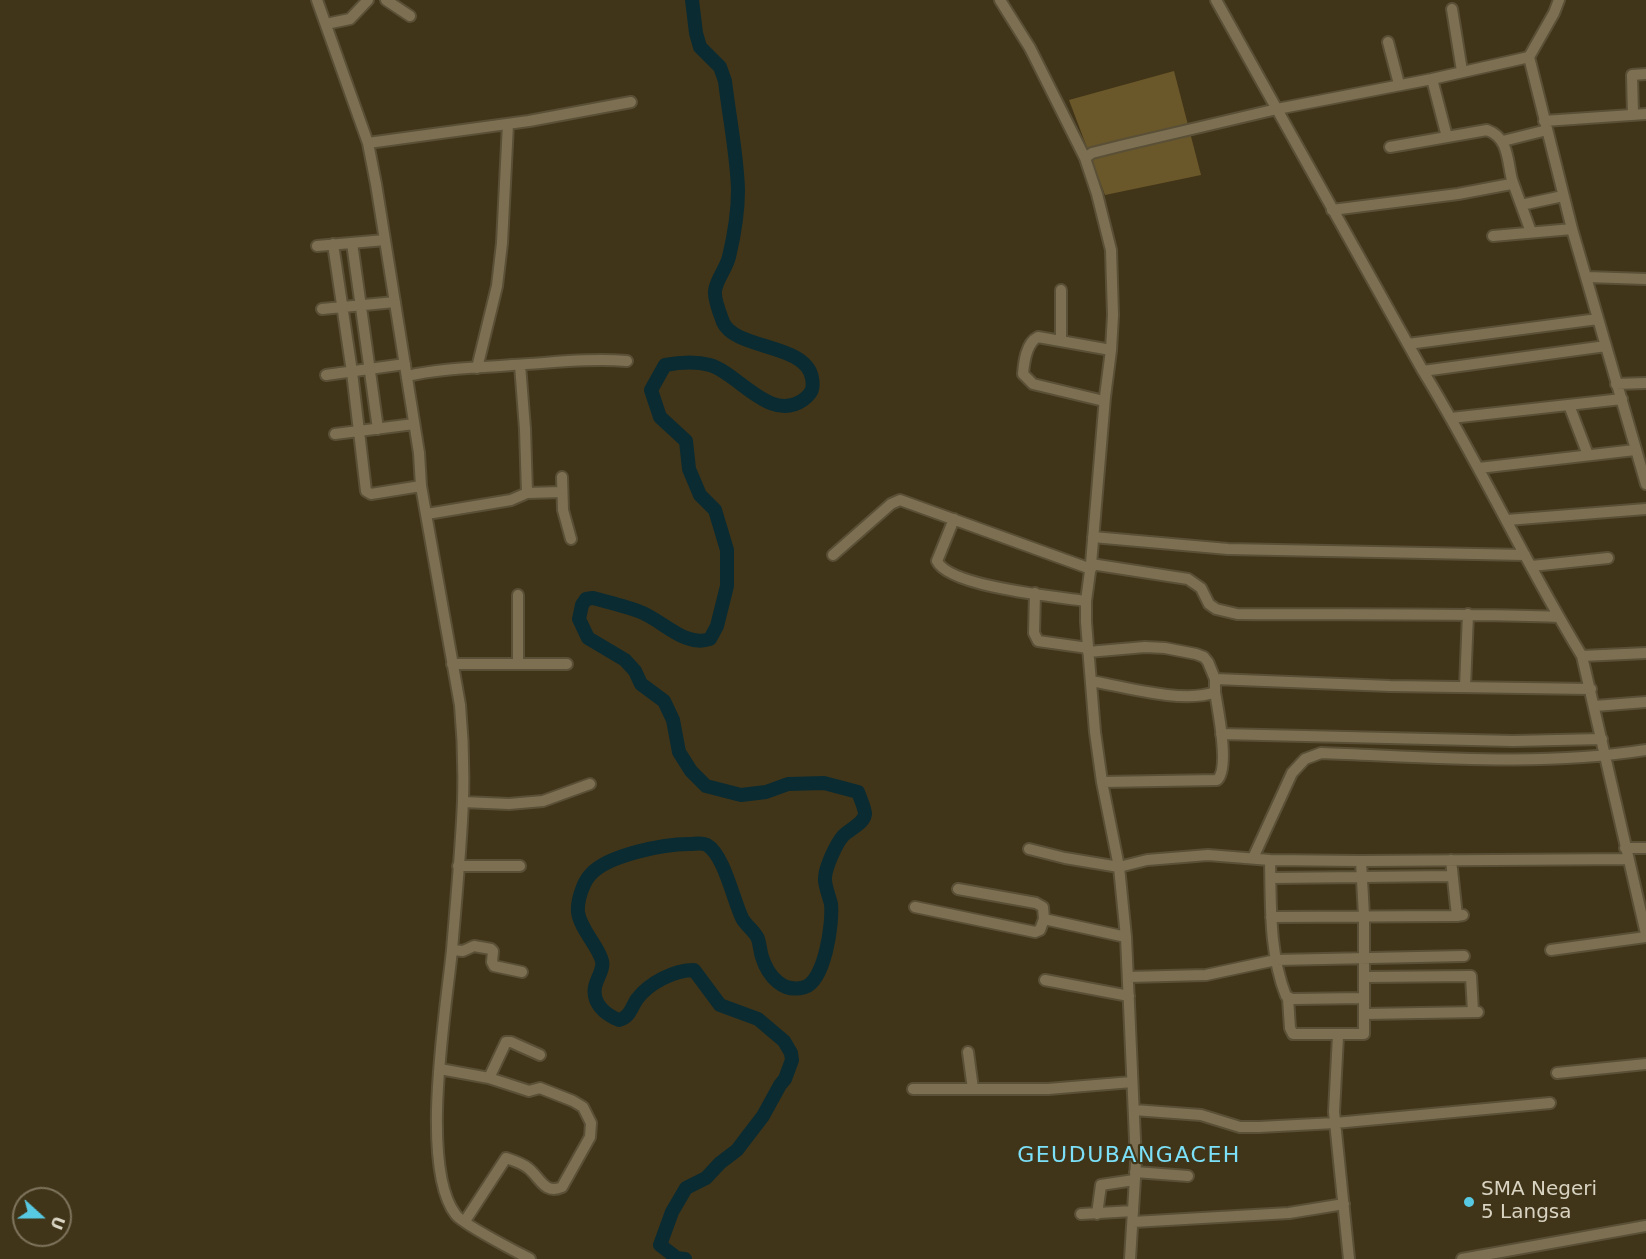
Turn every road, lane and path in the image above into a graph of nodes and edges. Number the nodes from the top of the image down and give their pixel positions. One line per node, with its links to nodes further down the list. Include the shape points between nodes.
1 (317, 0): 9 (street)
2 (368, 0): 9 (street, via 352,17)
3 (386, 0): 8 (street)
4 (1000, 0): 26 (street, via 1030,48)
5 (1216, 0): 17 (street)
6 (1558, 0): 11 (street)
7 (1452, 9): 12 (street)
8 (410, 16)
9 (326, 24): 24 (street)
10 (1388, 42): 15 (street)
11 (1529, 57): 12 (street); 21 (street)
12 (1462, 71): 14 (street)
13 (1646, 74): 19 (street, via 1632,75)
14 (1432, 79): 15 (street); 22 (street)
15 (1398, 84): 17 (street)
16 (631, 102): 20 (street)
17 (1277, 109): 26 (street, via 1092,153); 30 (street)
18 (1646, 114): 19 (street)
19 (1633, 115): 21 (street)
20 (508, 123): 24 (street); 53 (street, via 497,286)
21 (1545, 126): 23 (street); 28 (street)
22 (1447, 136): 23 (street, via 1482,130 1495,133); 25 (street)
23 (1503, 141): 27 (street)
24 (368, 143): 34 (street)
25 (1390, 147)
26 (1085, 158): 49 (street, via 1111,250)
27 (1512, 180): 29 (street); 30 (street, via 1507,185 1458,194)
28 (1563, 195): 29 (street); 31 (street)
29 (1521, 205): 32 (street)
30 (1332, 210): 47 (street)
31 (1572, 229): 32 (street); 38 (street)
32 (1531, 232): 33 (street)
33 (1493, 236)
34 (385, 240): 35 (street); 41 (street)
35 (352, 243): 36 (street); 42 (street)
36 (333, 244): 37 (street); 43 (street)
37 (317, 246)
38 (1587, 277): 39 (street); 45 (street)
39 (1646, 279)
40 (1061, 290): 46 (street)
41 (395, 302): 42 (street); 51 (street)
42 (362, 306): 43 (street); 54 (street)
43 (341, 308): 44 (street); 55 (street)
44 (322, 309)
45 (1598, 320): 47 (street); 48 (street)
46 (1061, 341): 49 (street); 62 (street, via 1034,339 1024,365 1023,374 1028,381)
47 (1408, 344): 56 (street)
48 (1606, 346): 56 (street); 60 (street)
49 (1111, 350): 62 (street)
50 (627, 361): 52 (street, via 598,358)
51 (405, 364): 54 (street); 58 (street)
52 (520, 365): 53 (street); 77 (street)
53 (477, 368): 58 (street)
54 (370, 369): 55 (street); 66 (street)
55 (352, 372): 57 (street); 67 (street)
56 (1423, 372): 64 (street)
57 (326, 375)
58 (407, 376): 65 (street)
59 (1646, 383): 60 (street)
60 (1616, 384): 61 (street)
61 (1622, 399): 63 (street); 69 (street)
62 (1104, 401): 82 (street)
63 (1569, 405): 64 (street); 70 (street)
64 (1451, 417): 72 (street)
65 (414, 424): 66 (street); 75 (street)
66 (378, 429): 67 (street)
67 (359, 431): 68 (street); 75 (street, via 368,493)
68 (335, 434)
69 (1635, 450): 70 (street); 71 (street)
70 (1588, 455): 72 (street)
71 (1643, 461): 74 (street)
72 (1479, 468): 81 (street)
73 (562, 477): 76 (street)
74 (1646, 484)
75 (421, 486): 79 (street)
76 (561, 492): 77 (street); 83 (street)
77 (527, 493): 79 (street, via 511,500)
78 (1646, 509): 81 (street)
79 (427, 514): 97 (street)
80 (954, 519): 84 (street, via 896,501); 87 (street); 89 (street, via 937,561 941,566 969,580)
81 (1507, 520): 85 (street)
82 (1093, 537): 85 (street, via 1228,549); 87 (street)
83 (571, 539)
84 (832, 555)
85 (1525, 555): 88 (street)
86 (1608, 558): 88 (street)
87 (1091, 566): 91 (street); 92 (street, via 1188,579 1201,588 1216,609 1237,614)
88 (1532, 566): 93 (street)
89 (1035, 593): 91 (street); 94 (street, via 1034,633 1038,641)
90 (518, 594): 98 (street)
91 (1086, 601): 94 (street)
92 (1468, 614): 93 (street); 102 (street)
93 (1558, 617): 96 (street)
94 (1088, 650): 100 (street, via 1145,647 1196,654 1208,662); 101 (street)
95 (1646, 653): 96 (street)
96 (1582, 656): 103 (street)
97 (452, 664): 98 (street); 113 (street, via 464,742)
98 (518, 664): 99 (street)
99 (567, 664)
100 (1215, 679): 102 (street); 104 (street)
101 (1091, 681): 104 (street, via 1173,695 1206,696); 111 (street)
102 (1465, 687): 103 (street)
103 (1592, 689): 106 (street)
104 (1215, 692): 107 (street)
105 (1646, 702): 106 (street)
106 (1595, 706): 108 (street)
107 (1221, 734): 108 (street, via 1513,741); 111 (street, via 1223,769 1217,780)
108 (1602, 739): 110 (street)
109 (1646, 750): 110 (street)
110 (1605, 756): 116 (street); 117 (street, via 1526,759 1310,755 1292,773)
111 (1102, 782): 123 (street)
112 (590, 784): 113 (street, via 543,801)
113 (463, 802): 121 (street)
114 (1646, 848): 116 (street)
115 (1029, 849): 123 (street)
116 (1626, 854): 119 (street); 132 (street)
117 (1253, 858): 118 (street); 123 (street, via 1184,857)
118 (1270, 860): 120 (street); 125 (street)
119 (1451, 860): 120 (street); 124 (street)
120 (1361, 861): 126 (street)
121 (458, 866): 122 (street); 134 (street)
122 (520, 866)
123 (1119, 867): 133 (street)
124 (1452, 876): 126 (street); 129 (street, via 1460,915)
125 (1270, 878): 126 (street); 130 (street)
126 (1363, 878): 129 (street)
127 (958, 889): 131 (street, via 1036,903 1044,907)
128 (915, 907): 131 (street, via 1035,932)
129 (1364, 916): 130 (street); 137 (street)
130 (1271, 917): 138 (street)
131 (1044, 919): 133 (street)
132 (1646, 933): 135 (street)
133 (1126, 937): 140 (street)
134 (452, 950): 139 (street, via 474,946 491,949 494,966); 151 (street)
135 (1551, 950)
136 (1464, 956): 137 (street)
137 (1364, 959): 138 (street); 141 (street)
138 (1276, 960): 140 (street, via 1206,975); 144 (street)
139 (522, 972)
140 (1128, 977): 143 (street)
141 (1364, 977): 145 (street); 146 (street, via 1471,976 1476,1012)
142 (1045, 980): 143 (street)
143 (1129, 996): 154 (street)
144 (1288, 998): 145 (street); 147 (street, via 1293,1034)
145 (1364, 998): 146 (street)
146 (1364, 1014): 147 (street, via 1364,1034)
147 (1338, 1036): 159 (street)
148 (968, 1052): 156 (street)
149 (540, 1055): 153 (street, via 507,1041)
150 (1646, 1064): 152 (street)
151 (440, 1069): 153 (street); 166 (street, via 436,1111 440,1168 446,1195 456,1215)
152 (1557, 1073)
153 (489, 1078): 166 (street, via 528,1090 540,1088 577,1103 589,1118 591,1133 564,1185 558,1189 547,1188 528,1168 505,1158)
154 (1132, 1082): 156 (street, via 1048,1089); 158 (street)
155 (913, 1089): 156 (street)
156 (973, 1089)
157 (1550, 1103): 159 (street)
158 (1134, 1110): 159 (street, via 1201,1115 1240,1127); 160 (street)
159 (1335, 1123): 162 (street)
160 (1135, 1176): 161 (street); 164 (street, via 1101,1185); 165 (street)
161 (1188, 1176)
162 (1344, 1204): 165 (street, via 1289,1213); 170 (street)
163 (1081, 1214): 164 (street)
164 (1097, 1214): 165 (street)
165 (1133, 1217): 169 (street)
166 (465, 1221): 168 (street)
167 (1646, 1226): 171 (street)
168 (530, 1259)
169 (1130, 1259)
170 (1349, 1259)
171 (1462, 1259)

